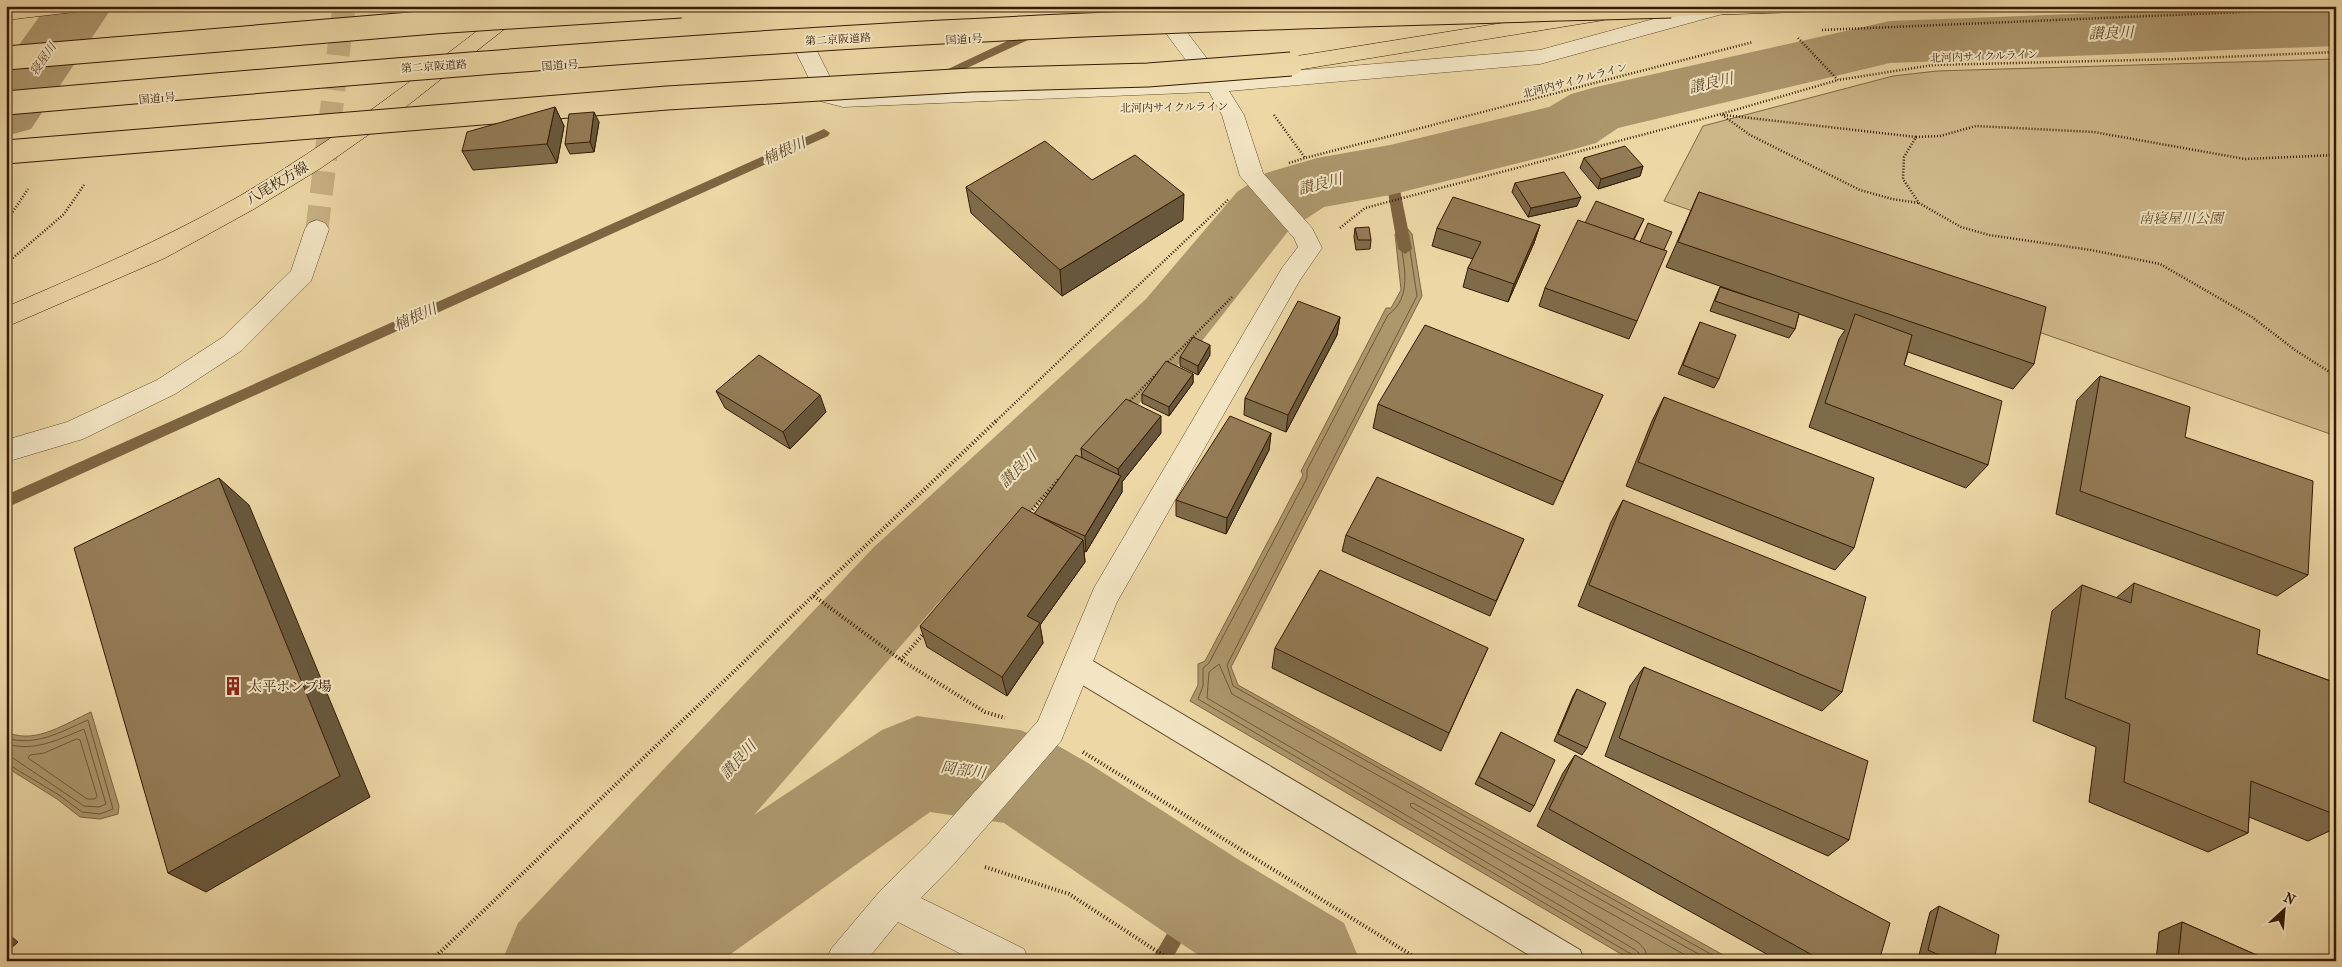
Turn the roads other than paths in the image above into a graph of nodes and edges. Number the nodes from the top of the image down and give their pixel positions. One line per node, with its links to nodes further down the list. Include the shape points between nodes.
1 (74, 6): 10 (main road)
2 (564, 6): 7 (main road)
3 (681, 6): 15 (main road, bridge, via 434,22)
4 (1156, 6): 17 (street)
5 (1671, 6): 18 (main road, 第二京阪道路, bridge, via 1234,19 913,34 413,67)
6 (1799, 6): 8 (main road)
7 (521, 8): 14 (main road); 16 (main road, 八尾枚方線)
8 (1719, 8): 9 (main road); 17 (street, via 1540,57)
9 (1613, 12): 11 (main road); 20 (main road, bridge, via 1291,64 1148,75 971,80 667,98)
10 (6, 14)
11 (1235, 25)
12 (1115, 30): 13 (main road, 国道1号)
13 (804, 48): 16 (main road, 国道1号); 17 (street, via 828,96 843,100)
14 (6, 51)
15 (6, 58)
16 (437, 72): 19 (main road, 国道1号); 22 (main road, 八尾枚方線, via 335,147 246,203 156,252)
17 (1215, 85): 24 (street, via 1233,115 1256,180 1307,241 1104,596)
18 (6, 103)
19 (6, 113)
20 (6, 152)
21 (317, 229): 23 (street, via 302,275 232,344 166,387 74,430)
22 (6, 318)
23 (6, 451)
24 (1076, 666): 25 (street, via 1042,740 942,852); 28 (lane)
25 (892, 902): 26 (street); 27 (street)
26 (843, 961)
27 (1012, 961)
28 (1569, 961)

